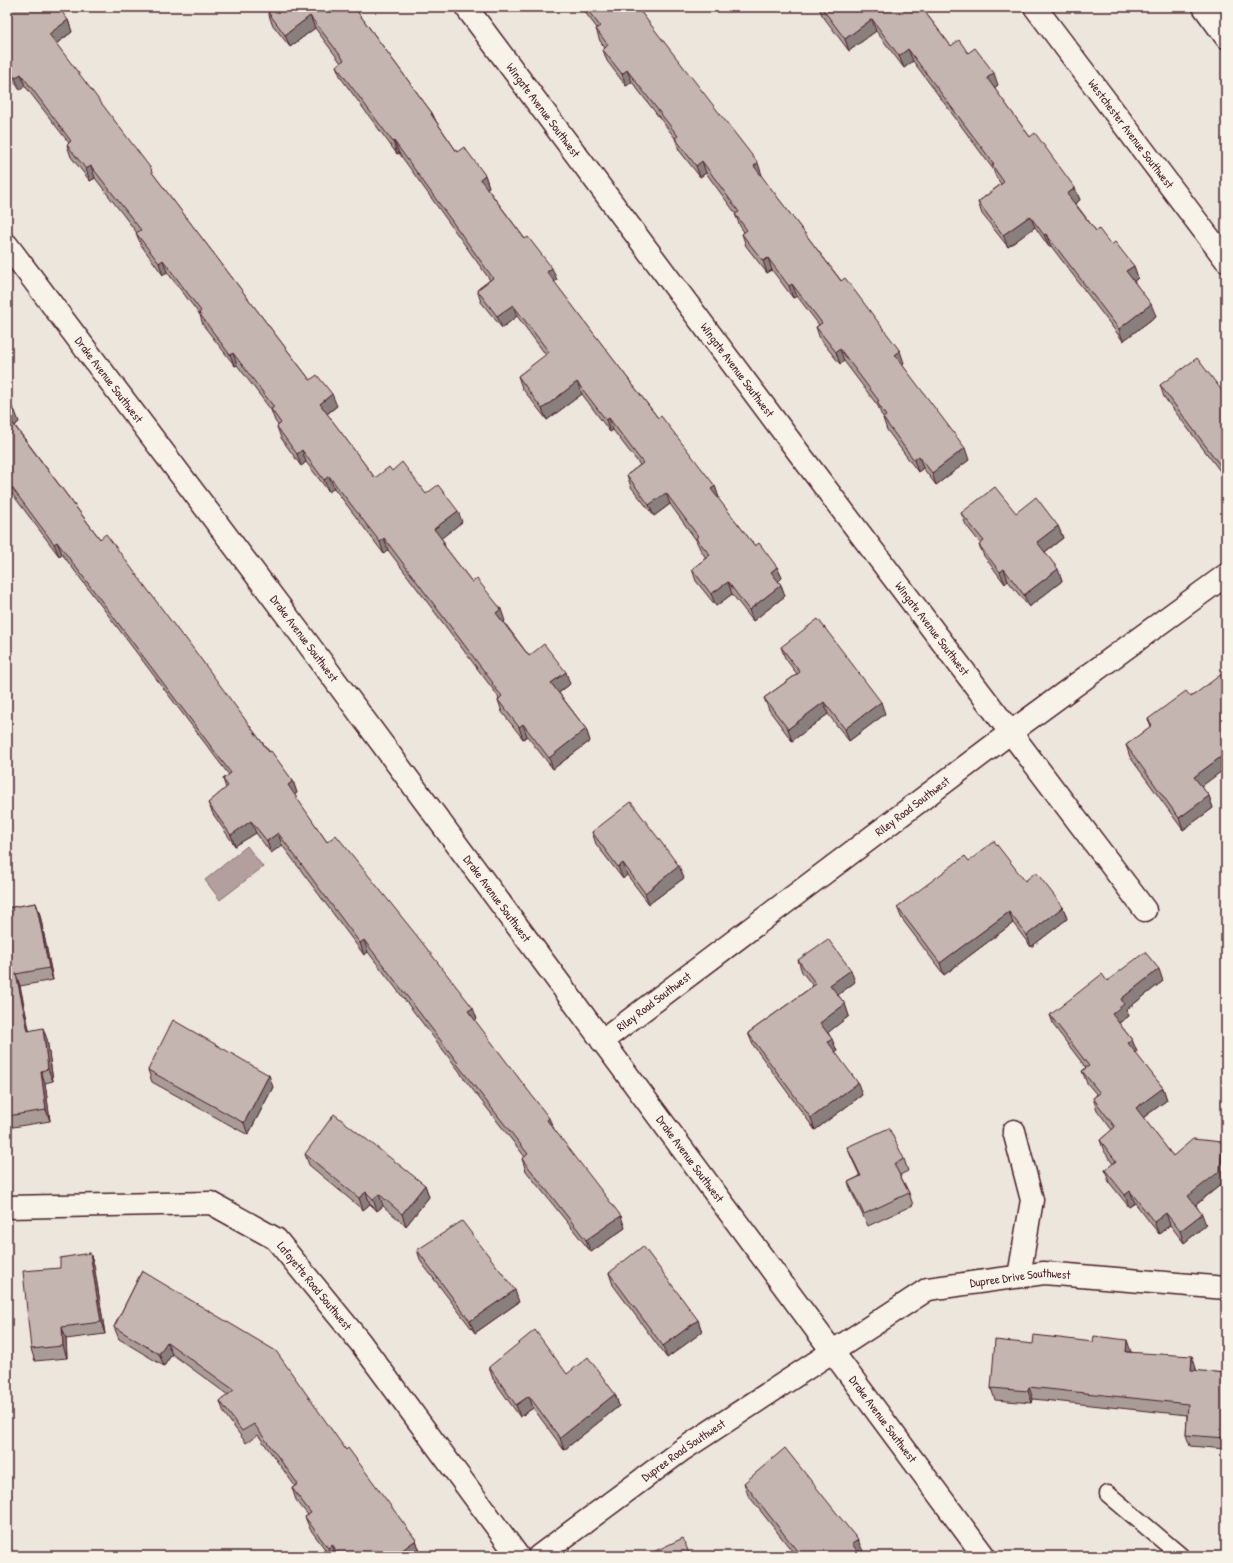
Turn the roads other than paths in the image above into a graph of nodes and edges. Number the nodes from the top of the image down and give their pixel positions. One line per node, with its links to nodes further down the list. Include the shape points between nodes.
1 (466, 7): 8 (street, Wingate Avenue Southwest)
2 (1035, 7): 6 (street, Westchester Avenue Southwest)
3 (1204, 7): 4 (street)
4 (1226, 37)
5 (7, 245): 10 (street, Drake Avenue Southwest, via 306,641)
6 (1226, 260)
7 (1226, 575): 8 (street, Riley Road Southwest)
8 (1011, 732): 9 (street, Wingate Avenue Southwest); 10 (street, Riley Road Southwest)
9 (1146, 910)
10 (602, 1041): 15 (street, Drake Avenue Southwest)
11 (1014, 1131): 13 (street, via 1032,1200)
12 (7, 1207): 17 (street, Lafayette Road Southwest, via 211,1203 276,1239 360,1342)
13 (1019, 1276): 14 (street, Dupree Drive Southwest, via 1044,1273); 15 (street, Dupree Drive Southwest, via 928,1289)
14 (1226, 1288)
15 (833, 1351): 18 (street, Dupree Road Southwest, via 682,1450); 19 (street, Drake Avenue Southwest)
16 (1108, 1494): 20 (lane)
17 (518, 1556)
18 (539, 1556)
19 (984, 1556)
20 (1181, 1556)

